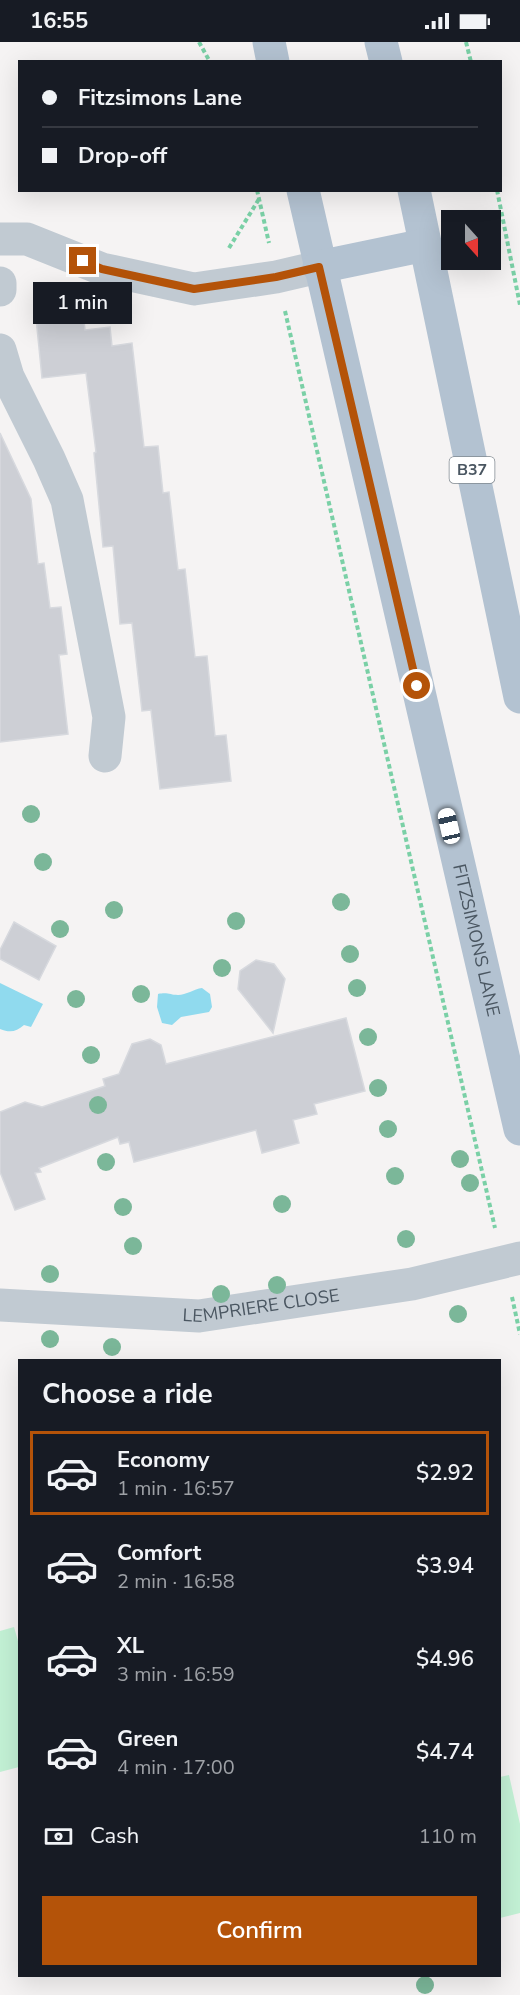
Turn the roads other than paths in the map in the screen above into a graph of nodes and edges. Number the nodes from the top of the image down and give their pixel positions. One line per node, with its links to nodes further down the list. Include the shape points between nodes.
1 (268, 42): 3 (main road)
2 (381, 42): 4 (main road)
3 (272, 60)
4 (386, 60)
5 (303, 192): 9 (main road, FITZSIMONS LANE)
6 (414, 192): 8 (main road, B37)
7 (0, 239): 9 (street, via 27,238 102,269 194,289)
8 (425, 245): 9 (main road); 13 (main road, B37)
9 (319, 267): 15 (main road, FITZSIMONS LANE)
10 (0, 283): 11 (street)
11 (0, 290)
12 (0, 350): 14 (street, via 8,377 67,500 109,717)
13 (520, 698)
14 (105, 756)
15 (520, 1129)
16 (520, 1258): 17 (street, LEMPRIERE CLOSE, via 412,1284 199,1316)
17 (0, 1305)

